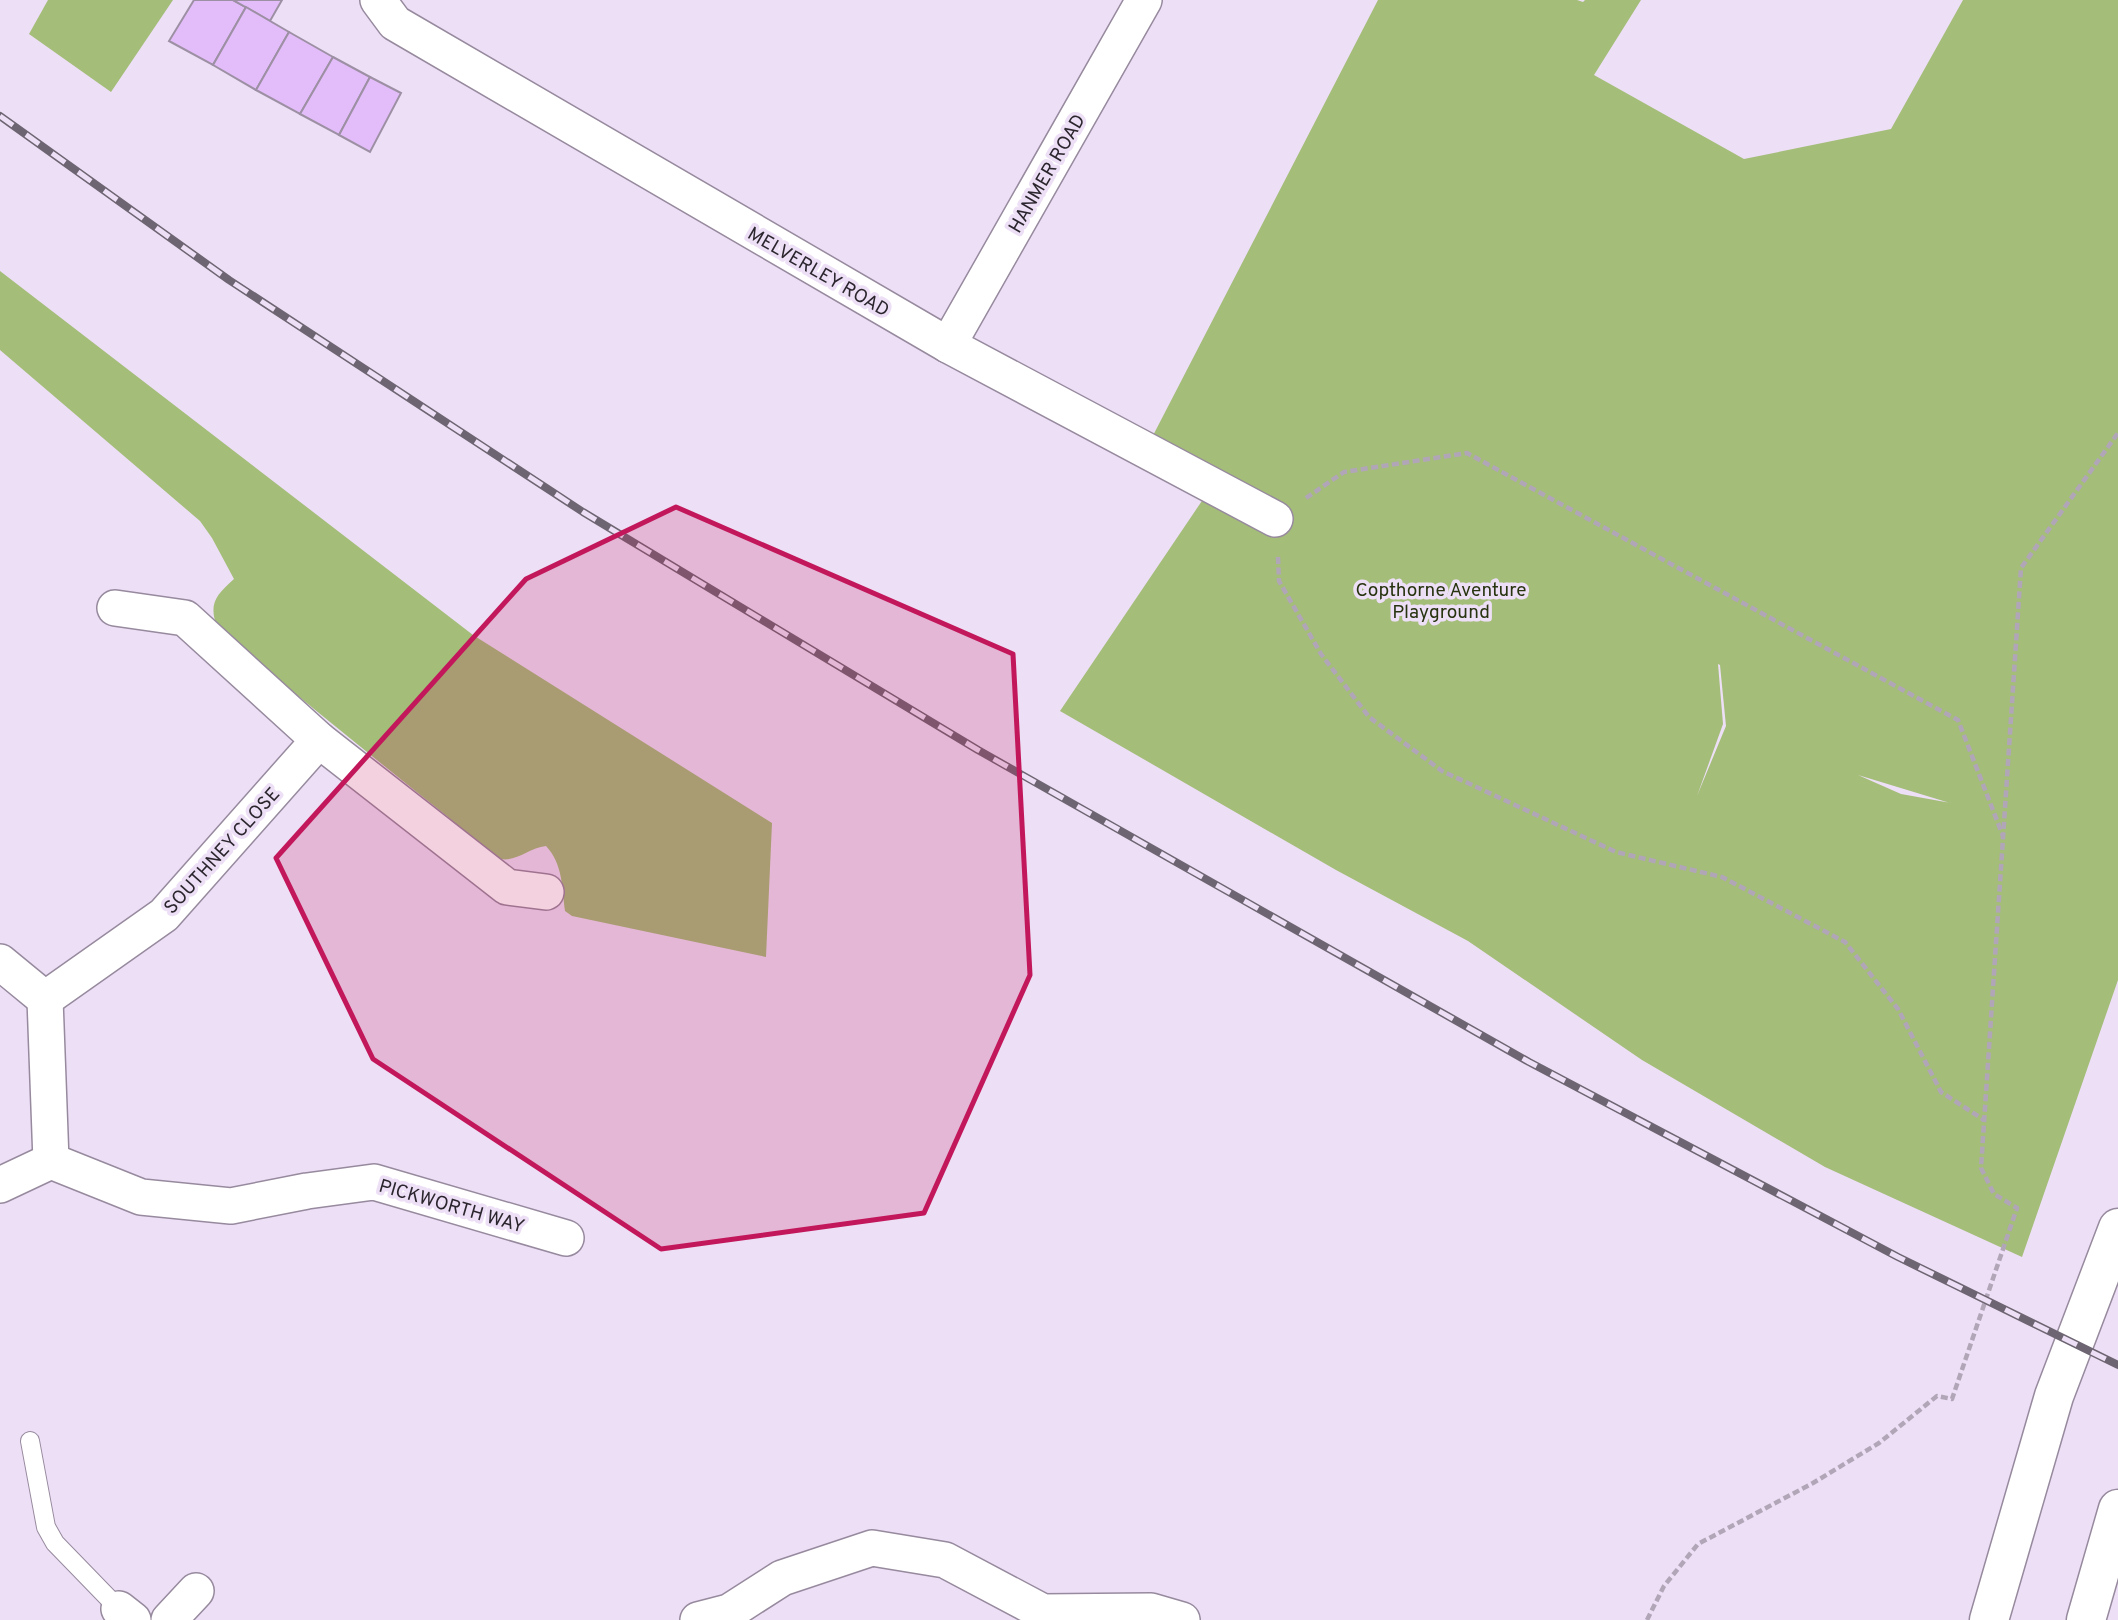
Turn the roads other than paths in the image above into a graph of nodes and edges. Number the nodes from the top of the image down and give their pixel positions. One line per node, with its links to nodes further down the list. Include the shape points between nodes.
1 (378, 0): 3 (street, MELVERLEY ROAD, via 395,23)
2 (1144, 0): 3 (street, HANMER ROAD)
3 (948, 345): 4 (street, MELVERLEY ROAD)
4 (1275, 519)
5 (115, 608): 6 (street, via 186,618)
6 (319, 740): 7 (street, via 508,887); 9 (street, SOUTHNEY CLOSE, via 164,915)
7 (546, 892)
8 (0, 962): 9 (street)
9 (45, 999): 10 (street)
10 (51, 1161): 11 (street); 13 (street, PICKWORTH WAY, via 141,1197 231,1206 373,1182)
11 (0, 1185)
12 (2118, 1228): 22 (highway, via 2054,1396)
13 (566, 1238)
14 (30, 1441): 17 (lane, via 46,1527 55,1543)
15 (2118, 1510): 23 (highway)
16 (196, 1591): 19 (street)
17 (126, 1614)
18 (1042, 1616): 20 (street, via 945,1560 872,1548 782,1578 729,1612); 21 (street, via 1151,1611)
19 (169, 1620)
20 (698, 1620)
21 (1182, 1620)
22 (1989, 1620)
23 (2086, 1620)

